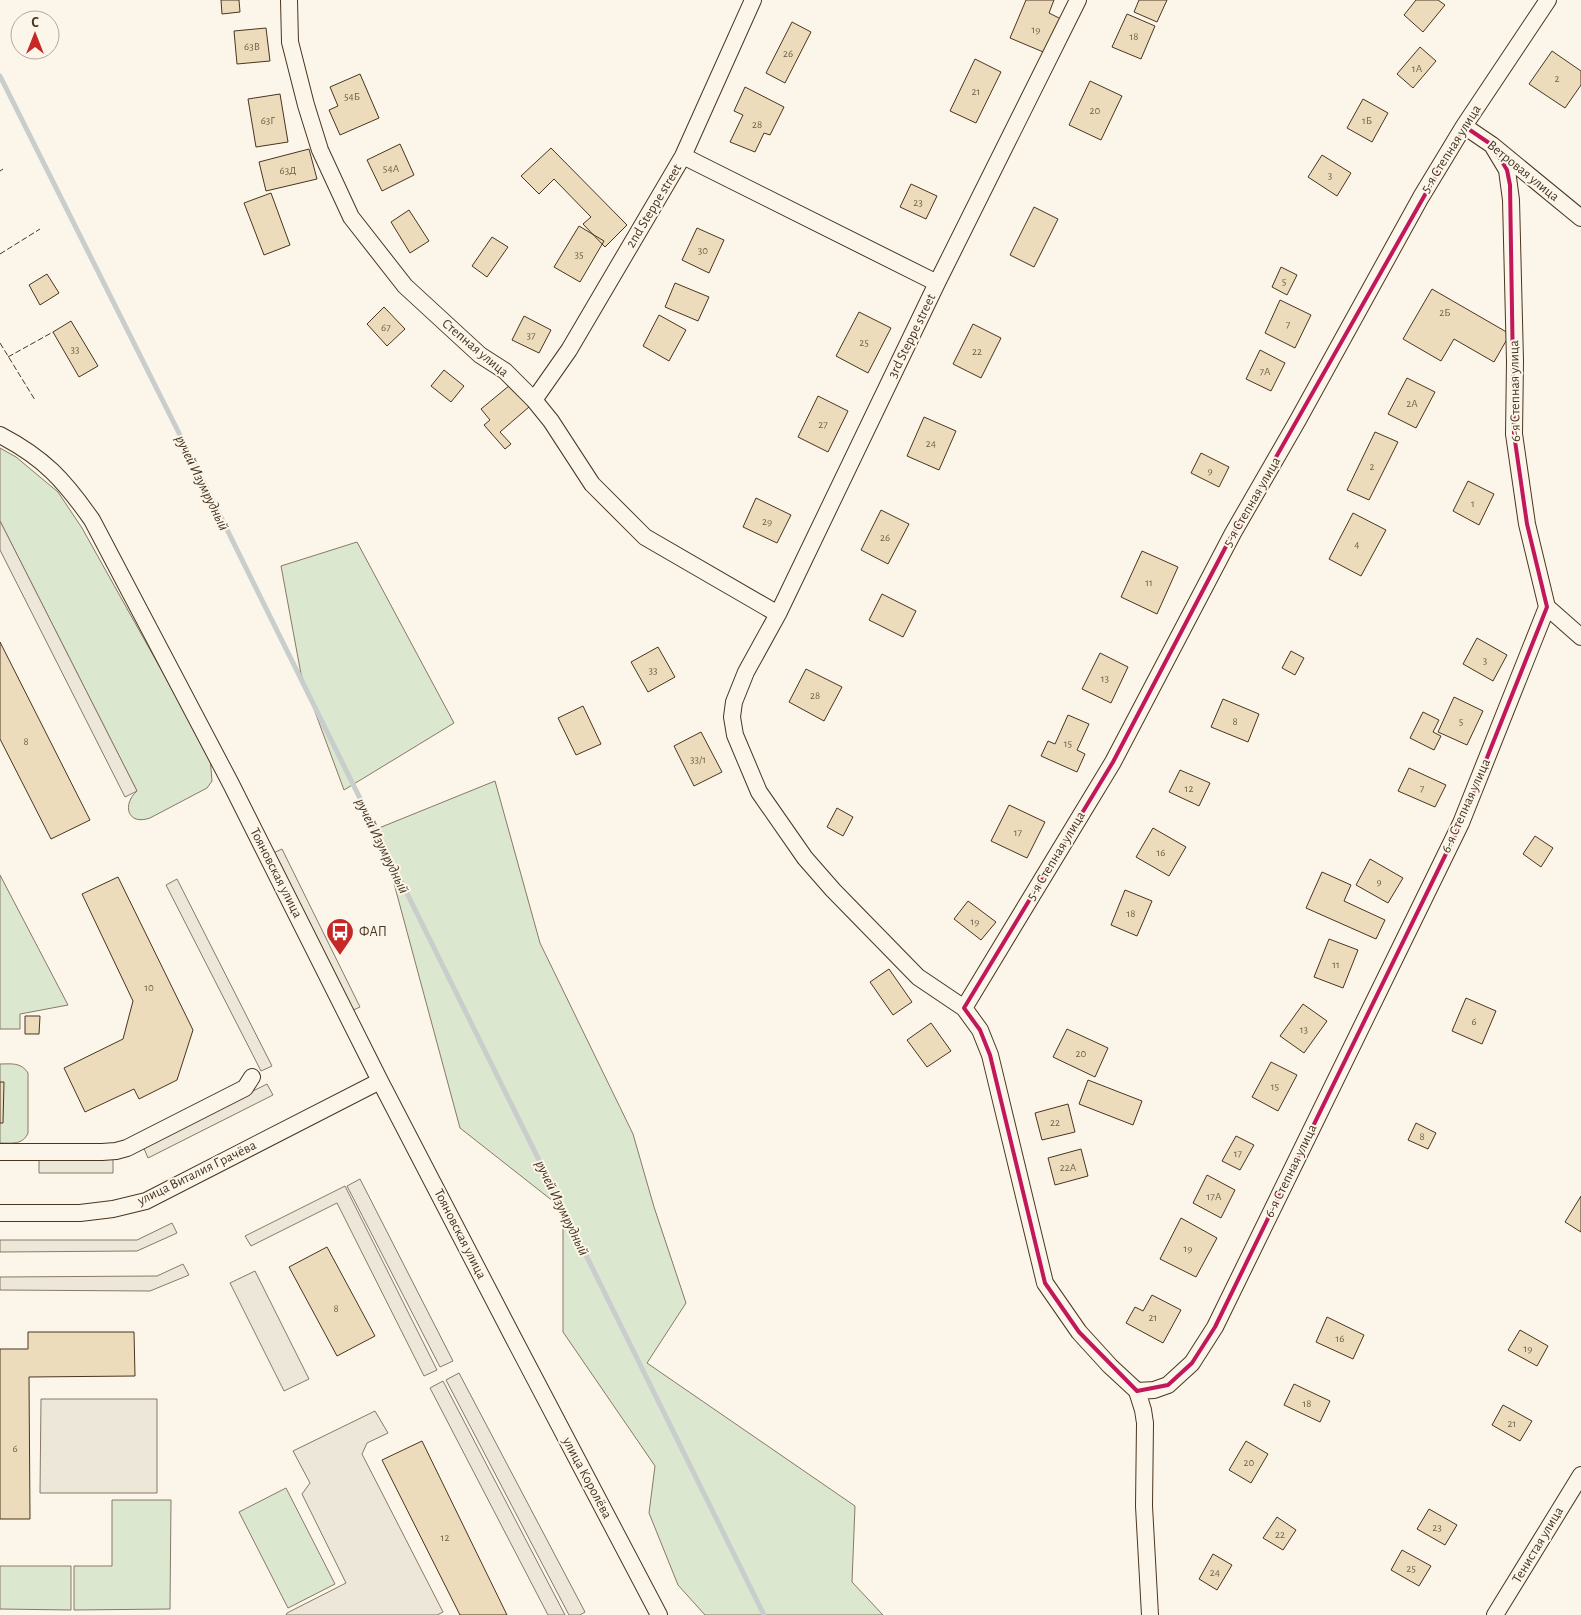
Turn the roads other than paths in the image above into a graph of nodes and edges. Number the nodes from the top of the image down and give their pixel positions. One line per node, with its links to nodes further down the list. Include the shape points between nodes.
1 (289, 0): 10 (street, Степная улица, via 290,42 306,105 320,150 351,217 405,286)
2 (753, 0): 7 (street, 2nd Steppe street)
3 (1078, 0): 9 (street, 3rd Steppe street)
4 (1548, 0): 5 (street, 5-я Степная улица)
5 (1464, 126): 6 (street, Ветровая улица); 15 (street, 5-я Степная улица, via 1233,534 1113,762)
6 (1492, 145): 8 (street, Ветровая улица); 12 (street, 6-я Степная улица, via 1507,170 1511,200 1514,434 1527,524)
7 (683, 156): 9 (street); 10 (street, 2nd Steppe street, via 569,350)
8 (1581, 218)
9 (937, 283): 13 (street, 3rd Steppe street)
10 (534, 400): 13 (street, Степная улица, via 592,484 645,537)
11 (0, 436): 17 (street, Тояновская улица, via 32,453 52,470 92,520 226,775)
12 (1547, 607): 14 (street); 21 (street, 6-я Степная улица, via 1461,823 1215,1327 1192,1363 1168,1385)
13 (778, 614): 15 (street, 3rd Steppe street, via 746,672 734,702 732,717 735,736 759,792 805,858 833,890 918,977)
14 (1581, 637)
15 (964, 1008): 21 (street, 3rd Steppe street, via 980,1030 990,1055 1045,1283 1079,1332)
16 (252, 1076): 18 (street, via 245,1088 127,1148 102,1152)
17 (380, 1081): 19 (street, улица Виталия Грачёва, via 146,1200 80,1214); 20 (street, Тояновская улица)
18 (0, 1152)
19 (0, 1213)
20 (515, 1341): 23 (street, улица Королёва)
21 (1137, 1391): 24 (street, via 1145,1423 1144,1506)
22 (1581, 1475): 25 (street, Тенистая улица)
23 (659, 1615)
24 (1150, 1615)
25 (1495, 1615)

